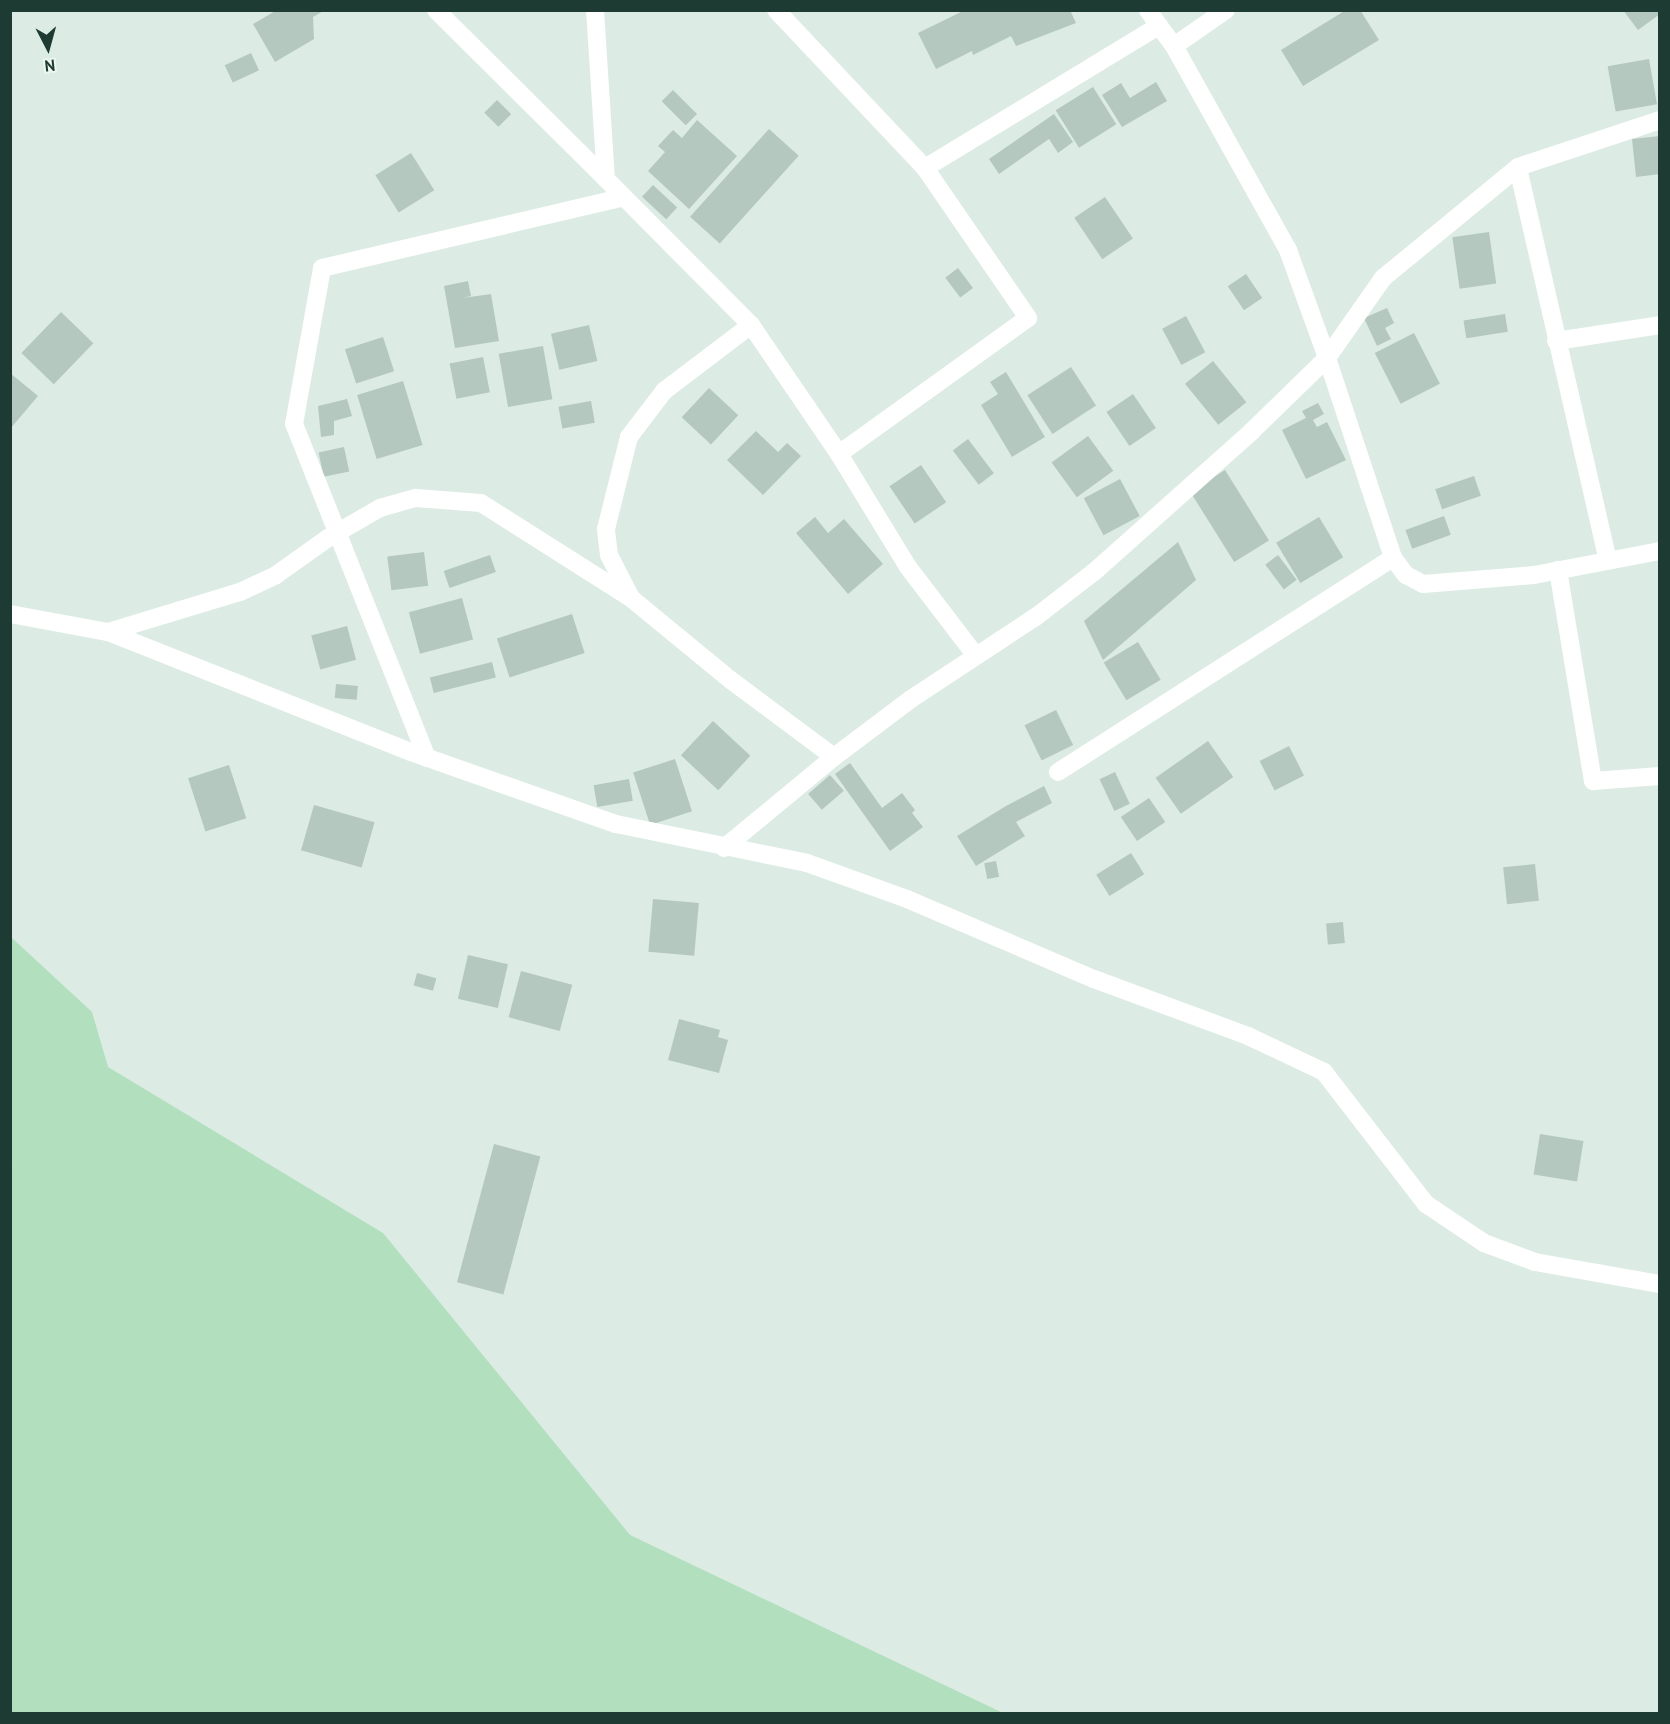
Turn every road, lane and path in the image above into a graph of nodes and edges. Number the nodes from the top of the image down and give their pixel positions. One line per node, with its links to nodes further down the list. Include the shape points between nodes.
1 (594, 10): 11 (street)
2 (1148, 10): 6 (street)
3 (1226, 10): 7 (street)
4 (442, 12): 11 (street)
5 (781, 12): 10 (street)
6 (1160, 26): 7 (street); 10 (street)
7 (1174, 46): 16 (street, via 1288,250)
8 (1659, 120): 9 (street)
9 (1518, 167): 15 (street); 16 (street, via 1383,278)
10 (925, 168): 17 (street, via 1028,318)
11 (606, 179): 12 (street)
12 (624, 197): 13 (street); 18 (street, via 322,268 294,424)
13 (751, 325): 17 (street); 23 (street, via 664,391 629,437 606,529 609,555)
14 (1659, 326): 15 (street)
15 (1556, 341): 21 (street)
16 (1327, 358): 20 (street); 26 (street, via 1252,431 1094,572)
17 (839, 454): 26 (street, via 908,567)
18 (337, 532): 23 (street, via 380,508 416,498 482,503); 25 (street, via 276,575 240,592); 28 (street)
19 (1659, 551): 21 (street)
20 (1393, 558): 22 (street, via 1406,575 1423,584); 29 (street)
21 (1608, 561): 22 (street)
22 (1558, 570): 30 (street, via 1593,781)
23 (632, 598): 27 (street, via 732,681)
24 (10, 614): 25 (street)
25 (108, 632): 28 (street)
26 (976, 656): 27 (street)
27 (834, 757): 31 (street)
28 (427, 758): 31 (street, via 616,824)
29 (1058, 772)
30 (1659, 776)
31 (724, 848): 32 (street, via 807,863 896,895 1094,979 1248,1036 1324,1072 1426,1204 1484,1243 1535,1262)
32 (1659, 1284)

